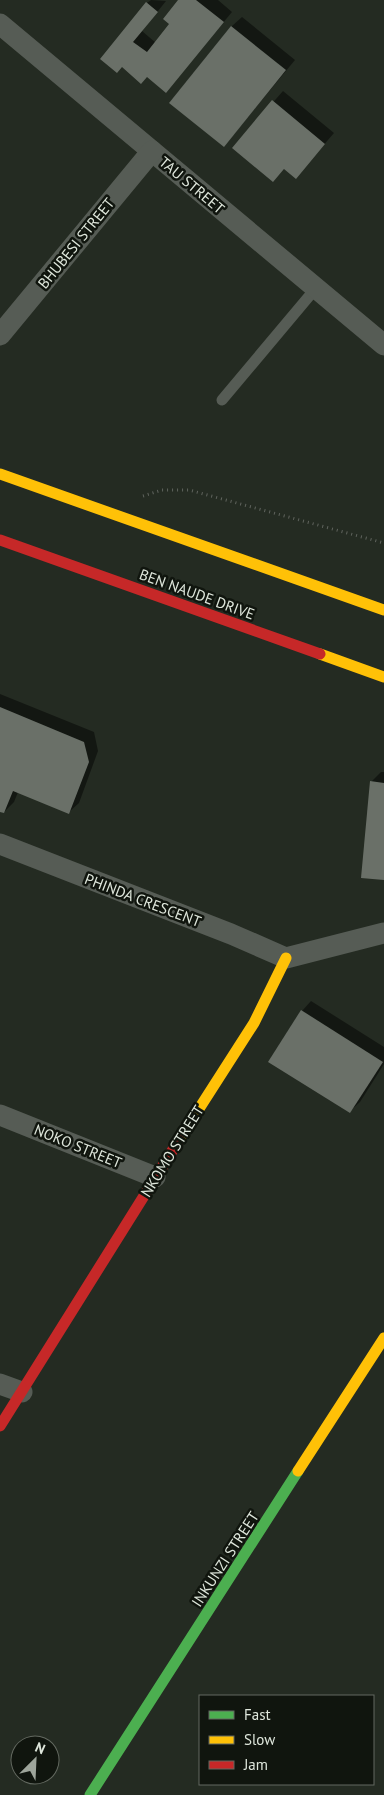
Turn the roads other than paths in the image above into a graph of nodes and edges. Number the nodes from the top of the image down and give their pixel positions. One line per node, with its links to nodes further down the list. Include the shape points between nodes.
1 (0, 24): 2 (street, TAU STREET)
2 (152, 151): 3 (street, TAU STREET); 4 (street, BHUBESI STREET)
3 (316, 288): 5 (street, TAU STREET); 6 (lane)
4 (0, 335)
5 (384, 345)
6 (222, 400)
7 (0, 474): 9 (street)
8 (0, 540): 10 (street, BEN NAUDE DRIVE)
9 (384, 610)
10 (384, 677)
11 (0, 844): 13 (street, PHINDA CRESCENT)
12 (384, 933): 13 (street)
13 (286, 958): 15 (street, NKOMO STREET, via 254,1023)
14 (0, 1115): 15 (street, NOKO STREET)
15 (156, 1177): 18 (street, NKOMO STREET)
16 (384, 1338): 20 (street, INKUNZI STREET)
17 (0, 1384): 18 (street)
18 (22, 1392): 19 (street, NKOMO STREET)
19 (0, 1426)
20 (90, 1795)

